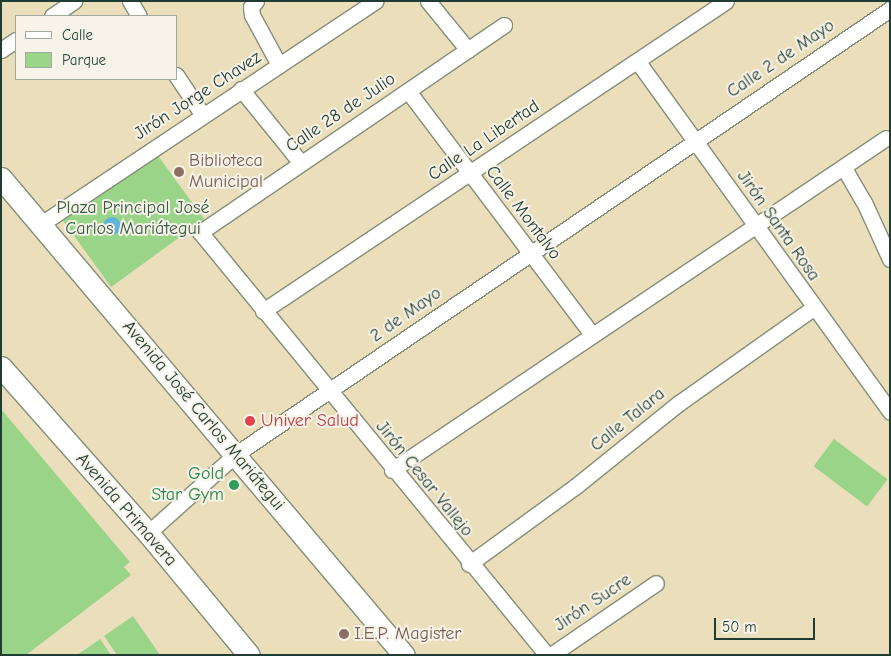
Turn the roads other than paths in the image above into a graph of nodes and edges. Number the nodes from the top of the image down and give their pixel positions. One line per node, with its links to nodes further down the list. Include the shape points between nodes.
1 (74, 1): 8 (street)
2 (130, 1): 9 (street)
3 (256, 1): 15 (street, via 251,7 252,16)
4 (376, 1): 15 (street, Jirón Jorge Chavez)
5 (428, 1): 13 (street)
6 (726, 1): 14 (street, Calle La Libertad)
7 (890, 9): 21 (street, Calle 2 de Mayo)
8 (53, 15)
9 (138, 15)
10 (504, 25): 13 (street, Calle 28 de Julio)
11 (15, 41): 12 (street)
12 (1, 50)
13 (468, 50): 18 (street, Calle 28 de Julio)
14 (638, 62): 21 (street, Jirón Santa Rosa); 24 (street, Calle La Libertad)
15 (279, 65): 17 (street, Jirón Jorge Chavez)
16 (178, 77): 19 (street)
17 (242, 89): 19 (street, Jirón Jorge Chavez); 22 (street)
18 (408, 91): 22 (street, Calle 28 de Julio); 24 (street, Calle Montalvo)
19 (202, 114): 26 (street, Jirón Jorge Chavez)
20 (886, 138): 23 (street)
21 (694, 140): 27 (street, Jirón Santa Rosa); 29 (street, 2 de Mayo)
22 (301, 164): 28 (street, Calle 28 de Julio)
23 (844, 168): 27 (street); 30 (street, via 864,202)
24 (470, 173): 29 (street, Calle Montalvo); 32 (street, Calle La Libertad)
25 (1, 178): 26 (main road, Avenida José Carlos Mariátegui)
26 (41, 224): 37 (main road, Avenida José Carlos Mariátegui)
27 (756, 225): 31 (street, Jirón Santa Rosa); 33 (street)
28 (200, 232): 32 (street, Jirón Cesar Vallejo)
29 (529, 253): 33 (street, Calle Montalvo); 35 (street, 2 de Mayo)
30 (890, 259)
31 (813, 308): 36 (street, Jirón Santa Rosa); 40 (street, Calle Talara, via 679,403 576,486)
32 (263, 311): 35 (street, Jirón Cesar Vallejo)
33 (591, 333): 38 (street)
34 (1, 367): 39 (main road, Avenida Primavera)
35 (328, 391): 37 (street, 2 de Mayo); 38 (street, Jirón Cesar Vallejo)
36 (890, 412)
37 (236, 454): 39 (street, 2 de Mayo); 43 (main road, Avenida José Carlos Mariátegui)
38 (392, 470): 40 (street, Jirón Cesar Vallejo)
39 (148, 533): 42 (main road, Avenida Primavera)
40 (469, 564): 44 (street, Jirón Cesar Vallejo)
41 (656, 583): 45 (street, Jirón Sucre)
42 (249, 655)
43 (404, 655)
44 (547, 655)
45 (551, 655)

